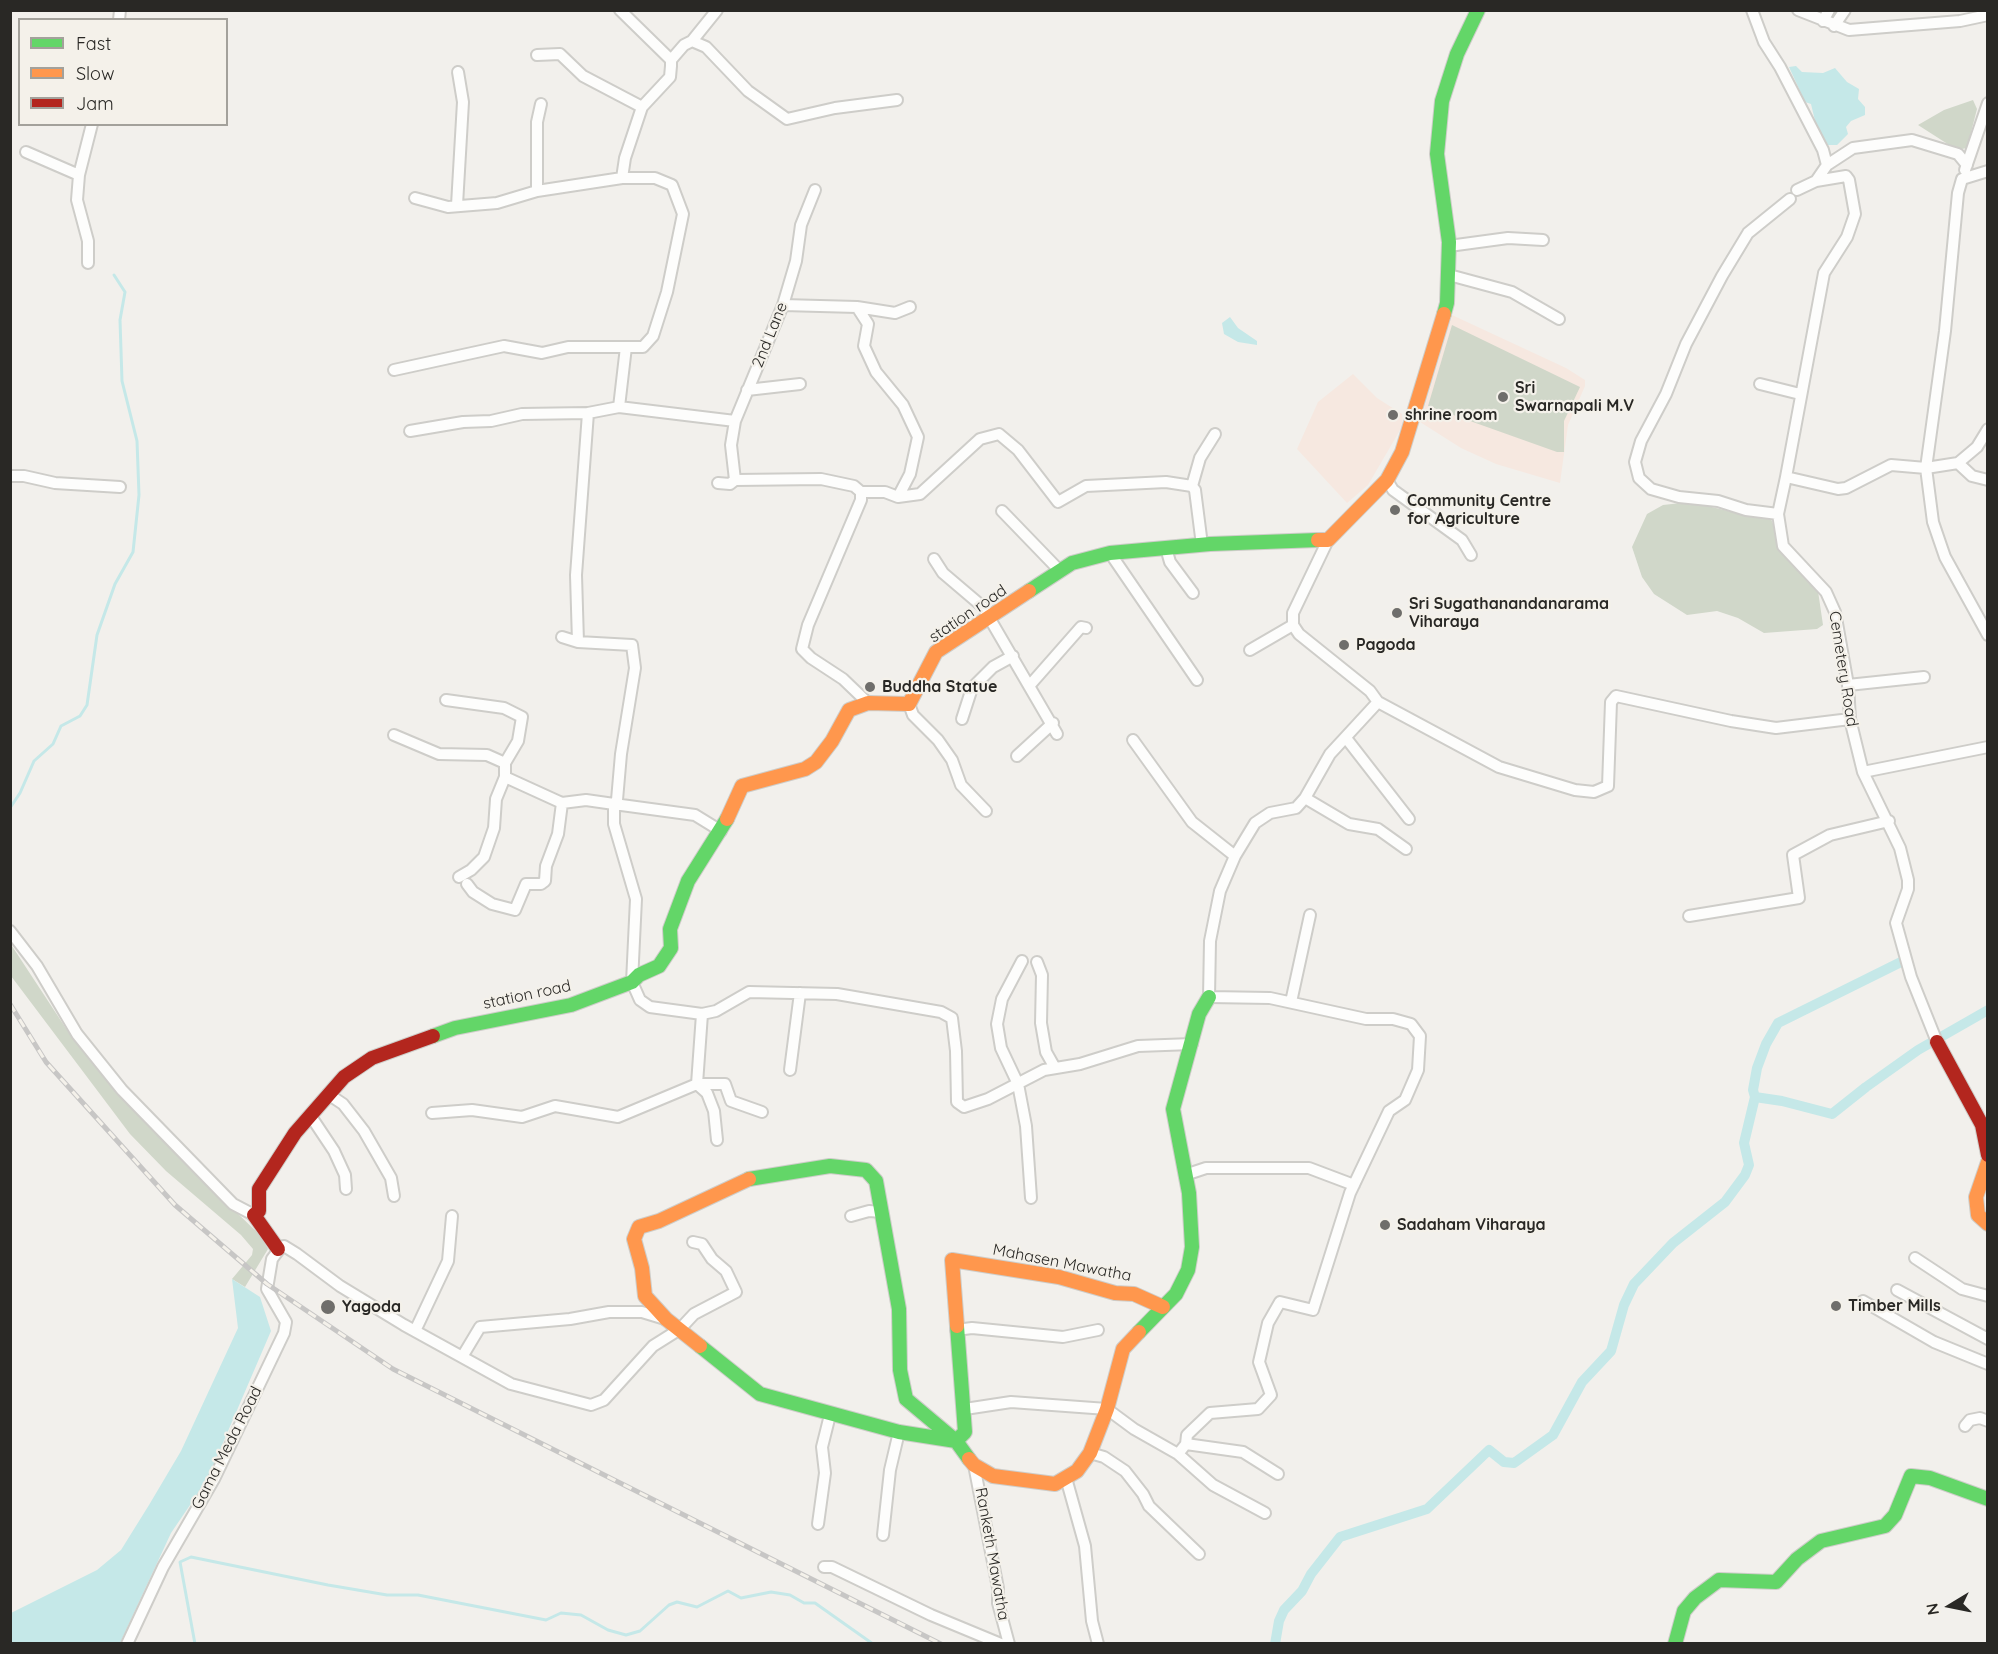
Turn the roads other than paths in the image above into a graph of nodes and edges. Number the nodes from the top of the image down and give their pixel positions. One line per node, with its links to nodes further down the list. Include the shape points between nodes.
1 (620, 10): 12 (street)
2 (717, 10): 10 (street)
3 (1478, 10): 32 (street, via 1457,54 1442,101 1437,154)
4 (1752, 10): 20 (street, via 1764,42 1823,150)
5 (1798, 10): 9 (street)
6 (1829, 10): 9 (street)
7 (1845, 10): 9 (street)
8 (1988, 15): 9 (street, via 1849,30)
9 (1828, 24)
10 (692, 41): 12 (street); 14 (street, via 706,47 748,91 787,119)
11 (537, 55): 17 (street, via 560,54 583,76)
12 (671, 60): 17 (street, via 670,77)
13 (458, 72): 30 (street, via 463,102)
14 (897, 100)
15 (1988, 103): 21 (street)
16 (541, 104): 28 (street, via 537,122)
17 (642, 107): 24 (street)
18 (91, 126): 23 (street)
19 (26, 152): 23 (street)
20 (1827, 165): 21 (street, via 1853,148 1912,140 1958,154); 26 (street)
21 (1967, 165): 25 (street)
22 (1988, 171): 25 (street)
23 (79, 175): 33 (street, via 77,200 88,241)
24 (622, 178): 28 (street); 39 (street, via 656,178 672,185 683,214 667,292 653,336 643,347)
25 (1962, 178): 52 (street, via 1946,332)
26 (1816, 181): 44 (street, Cemetery Road, via 1846,176 1855,214 1847,237 1824,273); 64 (street, via 1794,194 1748,233 1686,344 1635,462 1639,478 1651,489)
27 (814, 190): 35 (street, 2nd Lane, via 801,225 796,261)
28 (537, 191): 30 (street, via 497,203)
29 (415, 198): 30 (street, via 448,207)
30 (457, 205)
31 (1543, 240): 32 (street, via 1508,238)
32 (1449, 246): 34 (street)
33 (88, 263)
34 (1449, 275): 38 (street, via 1512,292); 56 (street, via 1447,303 1424,387 1402,452)
35 (783, 305): 36 (street); 43 (street, 2nd Lane)
36 (857, 307): 37 (street, via 895,313); 62 (street, via 868,324 864,346 876,372 903,405 918,437 910,474)
37 (910, 307)
38 (1558, 319)
39 (626, 347): 40 (street, via 568,347 542,353 504,346); 45 (street)
40 (394, 370)
41 (800, 384): 43 (street)
42 (1760, 384): 44 (street)
43 (747, 390): 47 (street, 2nd Lane)
44 (1800, 394): 54 (street, Cemetery Road, via 1800,413)
45 (619, 407): 46 (street); 47 (street)
46 (588, 413): 49 (street, via 522,414); 78 (street, via 576,574)
47 (735, 421): 55 (street, 2nd Lane, via 731,445)
48 (1988, 429): 51 (street, via 1977,447)
49 (411, 431)
50 (1215, 434): 59 (street, via 1200,458)
51 (1958, 463): 52 (street); 57 (street, via 1972,476)
52 (1926, 468): 54 (street, via 1892,465 1838,489); 76 (street, via 1933,522 1945,557)
53 (10, 476): 60 (street)
54 (1786, 477): 64 (street, Cemetery Road)
55 (735, 480): 58 (street, via 730,484); 61 (street, via 821,479 854,486)
56 (1387, 480): 65 (street); 69 (street, via 1393,490 1462,540)
57 (1988, 480)
58 (718, 483)
59 (1192, 486): 62 (street, via 1166,482 1086,486 1058,502 1018,450 999,434 980,439 920,494); 66 (street)
60 (120, 487)
61 (861, 492): 62 (street, via 885,492); 87 (street, via 802,649)
62 (898, 497)
63 (1002, 511): 71 (street)
64 (1778, 514): 84 (street, Cemetery Road, via 1783,546 1831,600)
65 (1328, 540): 66 (street, station road); 74 (street, via 1293,613)
66 (1202, 545): 67 (street, station road)
67 (1166, 548): 68 (street, station road); 72 (street, via 1170,562)
68 (1110, 553): 71 (street, station road, via 1072,562); 82 (street)
69 (1471, 555)
70 (934, 559): 73 (street)
71 (1059, 570): 73 (street, station road)
72 (1193, 593)
73 (990, 617): 80 (street); 88 (street, station road, via 936,652)
74 (1293, 625): 79 (street); 86 (street)
75 (1086, 628): 83 (street, via 1081,627)
76 (1988, 635)
77 (562, 637): 78 (street)
78 (578, 642): 103 (street, via 632,645 635,668 621,754 621,781)
79 (1250, 650)
80 (1012, 656): 83 (street); 89 (street, via 993,667 972,688)
81 (1924, 677): 84 (street)
82 (1197, 680)
83 (1030, 685): 91 (street)
84 (1848, 685): 90 (street, Cemetery Road)
85 (446, 700): 98 (street, via 504,708 522,717 518,741)
86 (1378, 702): 90 (street, via 1499,767 1594,792 1608,786 1611,702 1616,696 1776,728); 94 (street)
87 (868, 703): 88 (street); 107 (street, station road, via 849,710 816,762 805,769 742,786)
88 (909, 704): 104 (street, via 913,715 952,760 961,785)
89 (962, 719)
90 (1850, 719): 99 (street, Cemetery Road)
91 (1053, 723): 92 (street); 97 (street)
92 (1057, 734)
93 (394, 735): 98 (street, via 439,754 487,755)
94 (1346, 738): 101 (street, via 1330,754); 105 (street)
95 (1133, 740): 109 (street, via 1192,822)
96 (1988, 747): 99 (street)
97 (1017, 756)
98 (505, 763): 100 (street)
99 (1863, 772): 106 (street, Cemetery Road)
100 (505, 777): 102 (street); 102 (street, via 496,799 494,828 484,856 463,880 492,904 515,910 526,884 545,881)
101 (1305, 798): 108 (street, via 1349,824 1378,829); 109 (street, via 1296,808 1270,813 1255,823)
102 (562, 803): 103 (street, via 586,800)
103 (614, 804): 107 (street, via 695,814); 115 (street, via 614,824 636,900)
104 (986, 812)
105 (1409, 819)
106 (1889, 821): 111 (street, via 1830,835 1793,855 1799,898); 120 (street, Cemetery Road, via 1908,880 1896,923 1911,977)
107 (721, 831): 115 (street, station road, via 688,881 670,929 671,948 664,962)
108 (1406, 849)
109 (1235, 856): 117 (street, via 1220,891 1210,941)
110 (1310, 915): 118 (street)
111 (1689, 916)
112 (10, 932): 139 (street, via 37,966 77,1034 122,1090 233,1204)
113 (1022, 961): 125 (street, via 1002,999 997,1024 1000,1047)
114 (1037, 962): 122 (street, via 1042,975 1044,1043)
115 (632, 982): 119 (street, via 640,1000 650,1007); 126 (street, station road, via 571,1005 455,1028 372,1058 344,1077)
116 (800, 993): 119 (street, via 749,992 716,1011); 123 (street); 125 (street, via 837,994 918,1006 952,1018 957,1102 964,1107)
117 (1209, 997): 118 (street); 121 (street, via 1198,1014)
118 (1291, 1002): 135 (street, via 1366,1019 1393,1019 1411,1024 1420,1036 1418,1070 1405,1100 1389,1111)
119 (702, 1014): 124 (street)
120 (1937, 1041): 131 (street, via 1982,1125)
121 (1192, 1044): 122 (street, via 1138,1046); 133 (street, via 1173,1109)
122 (1055, 1068): 125 (street)
123 (790, 1070)
124 (697, 1084): 127 (street, via 725,1084 731,1101); 128 (street, via 618,1118 555,1106 522,1117 472,1110); 130 (street, via 707,1093 714,1111)
125 (1018, 1084): 137 (street, via 1026,1126)
126 (328, 1095): 129 (street, station road); 136 (street, via 343,1104 364,1131 391,1178)
127 (762, 1112)
128 (432, 1113)
129 (310, 1115): 134 (street, via 334,1151); 139 (street, station road, via 266,1177)
130 (717, 1140)
131 (1988, 1155)
132 (1988, 1162): 142 (street, via 1976,1197 1978,1215)
133 (1185, 1175): 135 (street, via 1206,1168 1309,1168); 149 (street, via 1190,1193 1192,1247 1188,1270 1176,1294)
134 (346, 1189)
135 (1352, 1189): 165 (street, via 1313,1310 1281,1302 1268,1323 1259,1362 1271,1395 1258,1409 1210,1413 1187,1435)
136 (394, 1196)
137 (1031, 1198)
138 (882, 1212): 141 (street); 150 (street, via 876,1181 866,1170 830,1166 746,1179 639,1227 634,1239 645,1296); 164 (street, via 899,1309 900,1370 906,1398)
139 (254, 1215): 144 (street)
140 (452, 1216): 154 (street, via 448,1261)
141 (851, 1216)
142 (1988, 1224)
143 (693, 1242): 151 (street, via 702,1244 726,1271 736,1292 694,1314)
144 (278, 1249): 154 (street, via 284,1246 291,1250 340,1286); 177 (street, Gama Meda Road, via 268,1271 267,1289 286,1322 284,1333 214,1479 163,1567)
145 (1915, 1258): 147 (street, via 1962,1289)
146 (1897, 1290): 155 (street)
147 (1988, 1296)
148 (1863, 1301): 157 (street, via 1934,1342)
149 (1163, 1307): 152 (street, Mahasen Mawatha, via 1134,1294 1114,1293 1059,1277 952,1260); 159 (street, via 1123,1349)
150 (666, 1319): 151 (street); 156 (street, via 642,1312 609,1312 480,1327)
151 (680, 1329): 156 (street, via 653,1346 604,1400 591,1405 511,1384); 160 (street, via 760,1394)
152 (956, 1330): 153 (street, via 972,1328 1063,1337); 158 (street)
153 (1098, 1330)
154 (415, 1331): 156 (street)
155 (1988, 1339)
156 (462, 1357)
157 (1988, 1364)
158 (965, 1409): 159 (street, via 1011,1402); 164 (street, via 964,1432)
159 (1107, 1409): 166 (street); 167 (street)
160 (830, 1415): 163 (street); 173 (street, via 822,1447 825,1473)
161 (1988, 1421): 162 (street, via 1970,1420)
162 (1965, 1426)
163 (899, 1432): 164 (street); 174 (street, via 890,1470)
164 (956, 1441): 168 (street)
165 (1186, 1444): 167 (street); 169 (street, via 1243,1452)
166 (1090, 1453): 170 (street, via 1077,1471); 175 (street, via 1104,1457 1125,1472 1149,1506)
167 (1178, 1454): 172 (street, via 1213,1485)
168 (974, 1465): 170 (street, via 993,1476 1055,1484); 179 (street, Ranketh Mawatha, via 998,1603)
169 (1278, 1474)
170 (1066, 1478): 180 (street, via 1085,1546)
171 (1988, 1499): 181 (street, via 1930,1478 1911,1476 1895,1515 1885,1526 1821,1541 1776,1582 1719,1580 1684,1611)
172 (1265, 1513)
173 (818, 1524)
174 (883, 1535)
175 (1199, 1554)
176 (824, 1568): 178 (street, via 832,1567 931,1616)
177 (127, 1644)
178 (1001, 1644)
179 (1010, 1644)
180 (1098, 1644)
181 (1675, 1644)

